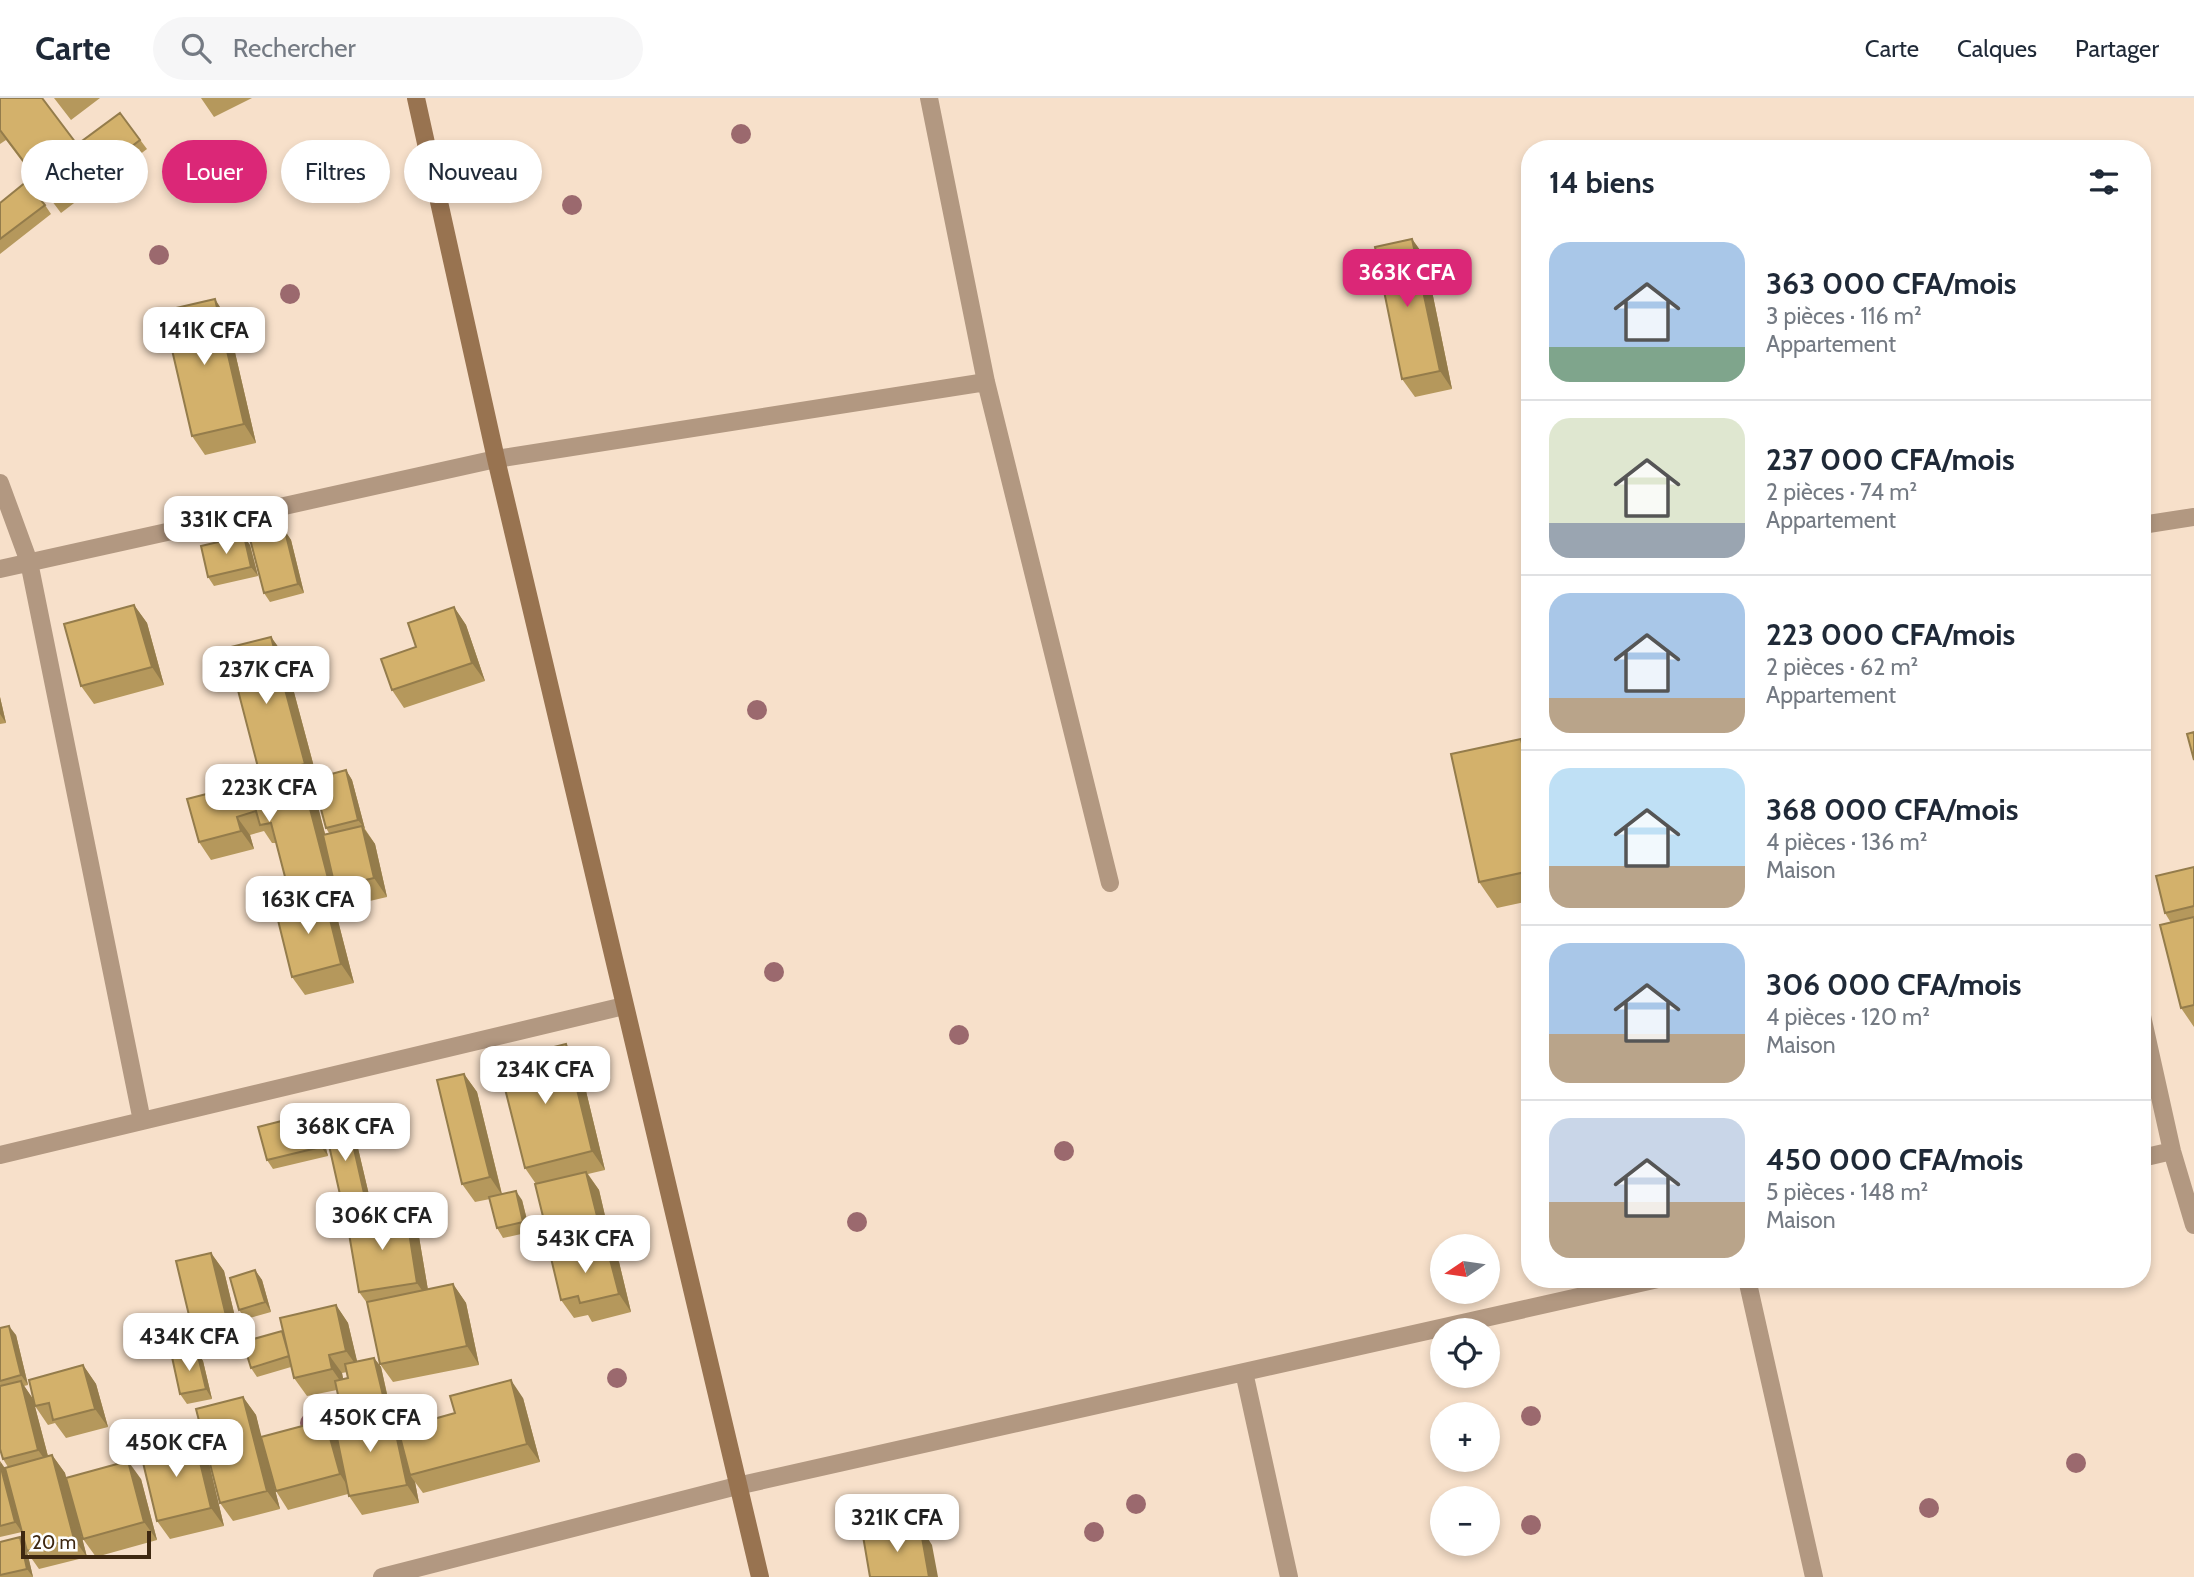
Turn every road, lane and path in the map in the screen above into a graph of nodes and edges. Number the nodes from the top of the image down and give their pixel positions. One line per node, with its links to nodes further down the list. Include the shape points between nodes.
1 (416, 98): 4 (main road)
2 (929, 98): 3 (street)
3 (986, 382): 4 (street); 10 (street)
4 (496, 459): 8 (street); 11 (main road)
5 (0, 484): 8 (street)
6 (2194, 517): 7 (street)
7 (2151, 524)
8 (29, 562): 9 (street); 13 (street)
9 (0, 569)
10 (1110, 883)
11 (624, 1006): 13 (street); 21 (main road)
12 (2151, 1056): 14 (street)
13 (142, 1121): 15 (street)
14 (2172, 1151): 16 (street); 17 (street)
15 (0, 1155)
16 (2151, 1156)
17 (2194, 1226)
18 (1618, 1288): 20 (street)
19 (1749, 1288): 25 (street)
20 (1244, 1373): 21 (street); 24 (street)
21 (737, 1486): 22 (street); 23 (main road)
22 (382, 1577)
23 (760, 1577)
24 (1289, 1577)
25 (1814, 1577)

